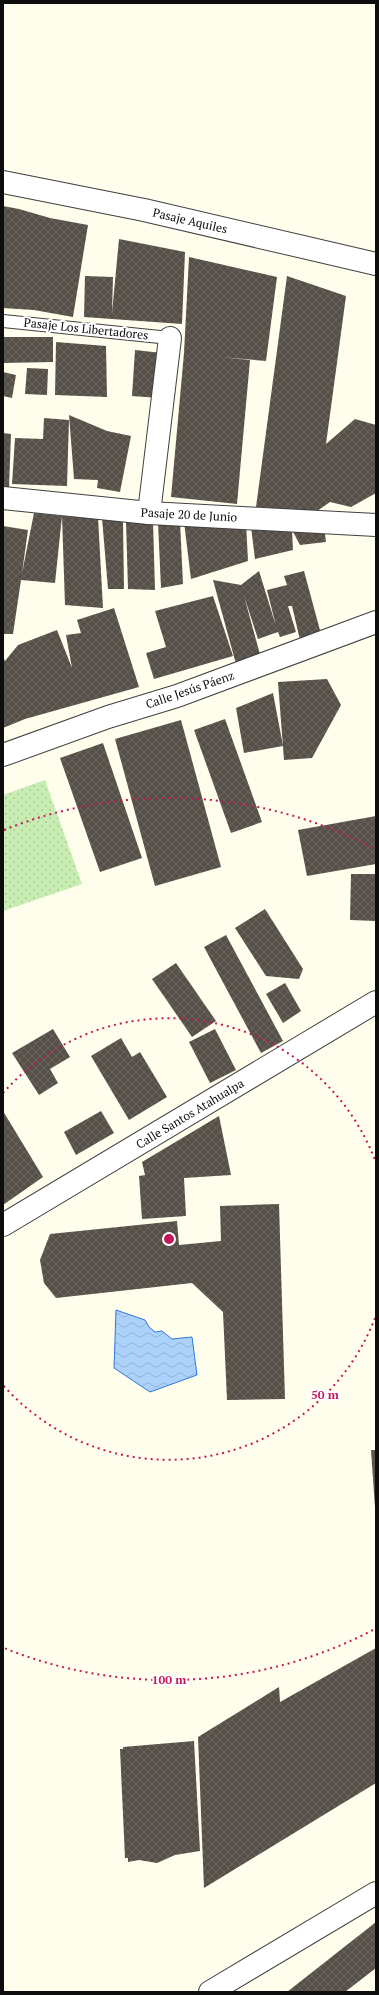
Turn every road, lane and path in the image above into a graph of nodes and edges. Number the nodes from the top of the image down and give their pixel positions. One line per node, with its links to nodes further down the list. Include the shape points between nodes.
1 (3, 182): 2 (street, Pasaje Aquiles, via 144,210)
2 (376, 264)
3 (3, 321): 4 (lane, Pasaje Los Libertadores)
4 (170, 338): 6 (street)
5 (3, 498): 6 (street, Pasaje 20 de Junio)
6 (149, 513): 7 (street, Pasaje 20 de Junio)
7 (376, 525)
8 (376, 622): 9 (street, Calle Jesús Páenz, via 177,696)
9 (3, 754)
10 (376, 1002): 11 (street, Calle Santos Atahualpa)
11 (3, 1225)
12 (376, 1893): 13 (street)
13 (210, 1992)

